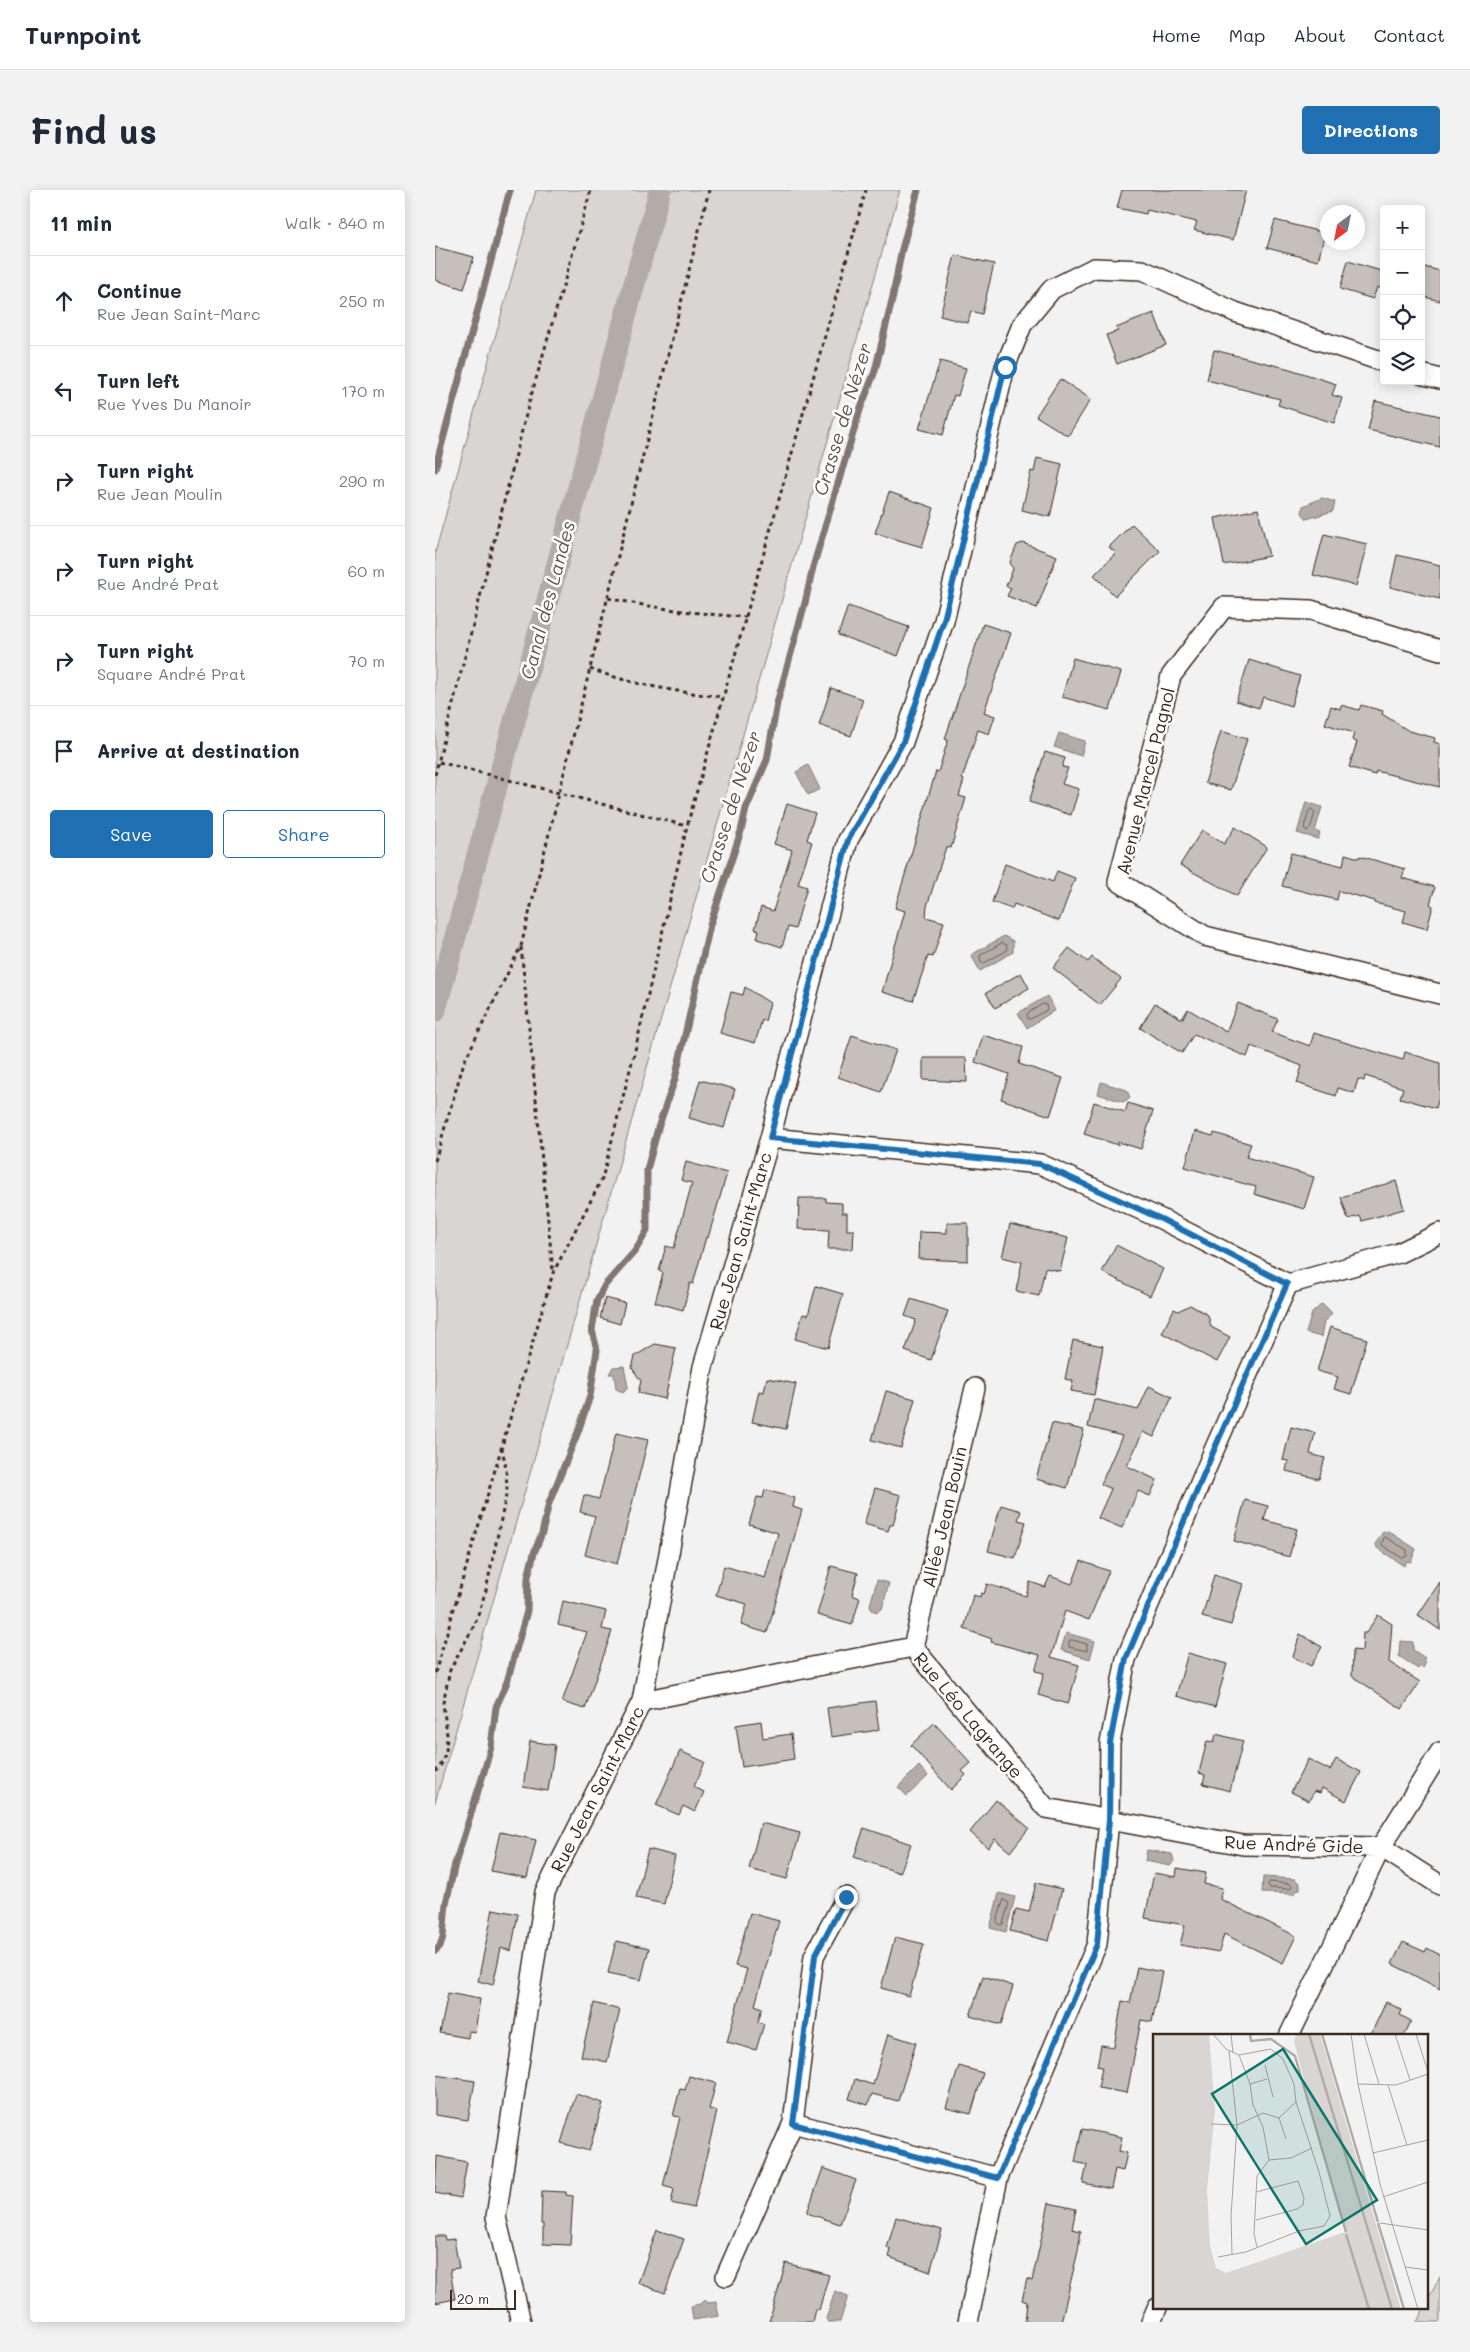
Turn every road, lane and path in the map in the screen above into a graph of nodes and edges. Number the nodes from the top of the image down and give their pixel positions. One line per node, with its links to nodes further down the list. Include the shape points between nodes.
1 (591, 190): 12 (path, via 529,403)
2 (709, 190): 7 (path)
3 (866, 190): 8 (path)
4 (1380, 361): 18 (street, Rue Jean Saint-Marc, via 1235,312 1142,270 1094,268 1052,289 1022,325 1005,367 944,620 903,742 848,840)
5 (1425, 375): 6 (street)
6 (1440, 379)
7 (608, 598): 8 (path, via 687,613); 10 (path)
8 (746, 617): 11 (path)
9 (1440, 650): 17 (street, Avenue Marcel Pagnol, via 1311,610 1224,607 1171,676 1118,882 1205,936)
10 (590, 669): 11 (path, via 656,689); 14 (path)
11 (723, 697): 15 (path)
12 (439, 762): 13 (path); 14 (path)
13 (435, 775)
14 (561, 792): 15 (path); 16 (path)
15 (687, 826): 21 (path, via 637,1046 602,1179)
16 (521, 946): 19 (path, via 464,1062); 21 (path)
17 (1440, 994)
18 (770, 1138): 22 (street, via 1040,1164 1161,1219); 27 (street, Rue Jean Saint-Marc, via 703,1367)
19 (435, 1161)
20 (1440, 1234): 22 (street, via 1399,1253)
21 (553, 1272): 24 (path)
22 (1287, 1284): 30 (street, via 1126,1659 1110,1743)
23 (975, 1388): 25 (street, Allée Jean Bouin)
24 (502, 1448): 26 (path); 29 (path, via 507,1468 507,1491 486,1590 475,1624 450,1670 443,1703 446,1752)
25 (913, 1647): 27 (street, Rue Léo Lagrange); 30 (street, Rue Léo Lagrange, via 1046,1808)
26 (435, 1673)
27 (642, 1701): 39 (street, Rue Jean Saint-Marc, via 545,1892 496,2216)
28 (1440, 1752): 31 (street)
29 (435, 1772)
30 (1109, 1820): 31 (street, Rue André Gide, via 1243,1845); 36 (street, via 1097,1944)
31 (1381, 1847): 32 (street, Rue André Gide); 34 (street)
32 (1440, 1885)
33 (846, 1897): 35 (street, via 815,1956)
34 (1290, 2034)
35 (793, 2124): 36 (street); 37 (street)
36 (998, 2178): 40 (street)
37 (726, 2276)
38 (1156, 2310): 41 (street)
39 (521, 2322)
40 (968, 2322)
41 (1151, 2322)

